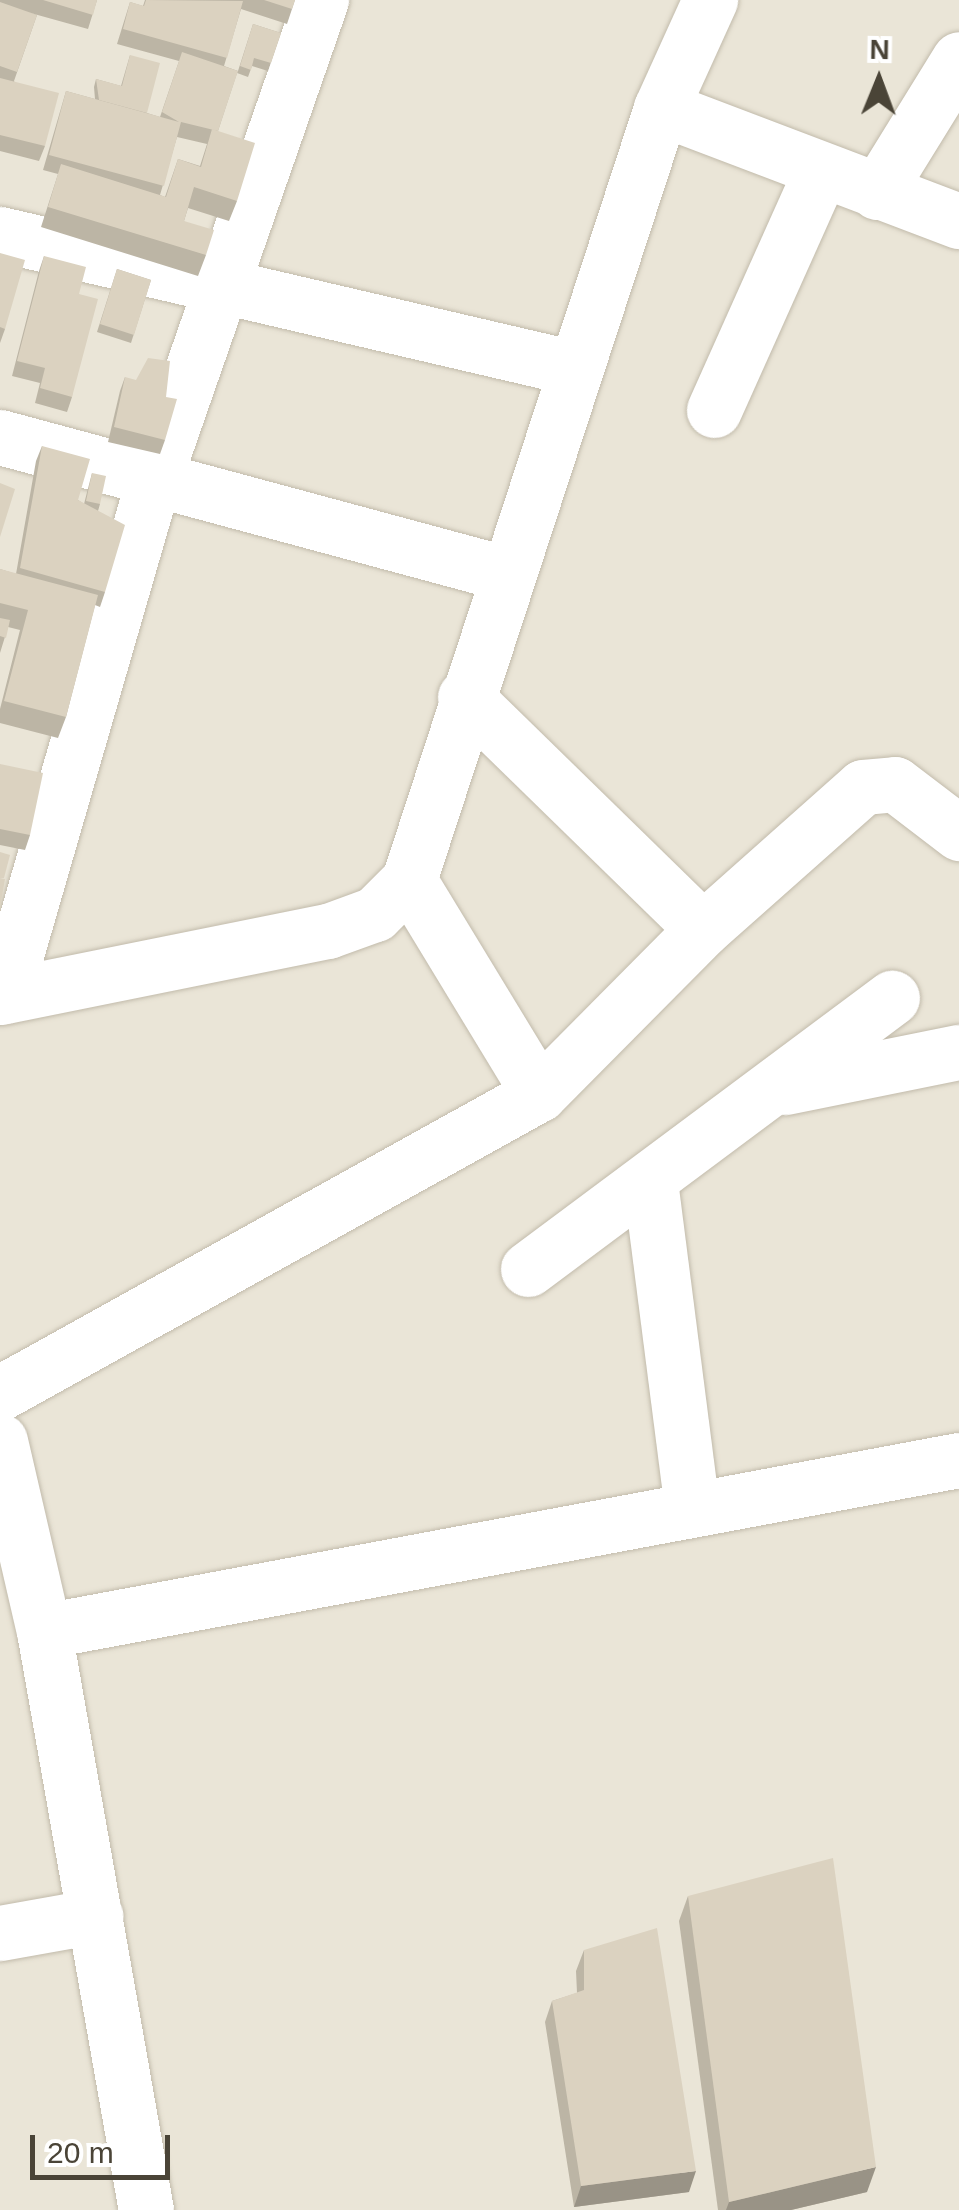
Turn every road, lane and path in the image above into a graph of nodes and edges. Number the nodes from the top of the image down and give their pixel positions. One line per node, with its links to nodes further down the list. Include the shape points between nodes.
1 (321, 0): 9 (street)
2 (710, 0): 4 (street)
3 (959, 59): 6 (street)
4 (661, 108): 5 (street); 10 (street)
5 (822, 171): 6 (street); 11 (street)
6 (876, 192): 7 (street)
7 (959, 222)
8 (0, 234): 9 (street)
9 (226, 290): 10 (street); 13 (street)
10 (574, 368): 14 (street)
11 (714, 410)
12 (0, 437): 13 (street)
13 (152, 485): 14 (street); 19 (street)
14 (504, 573): 15 (street)
15 (465, 698): 17 (street); 18 (street)
16 (959, 833): 18 (street, via 895,784 863,787)
17 (409, 880): 19 (street, via 375,914 328,931); 23 (street)
18 (703, 929): 23 (street)
19 (2, 996)
20 (892, 998): 22 (street)
21 (959, 1052): 22 (street)
22 (772, 1090): 24 (street)
23 (539, 1094): 26 (street)
24 (650, 1180): 25 (street); 29 (street)
25 (528, 1269)
26 (0, 1392)
27 (0, 1440): 30 (street)
28 (959, 1460): 29 (street)
29 (692, 1509): 30 (street)
30 (44, 1631): 31 (street)
31 (96, 1916): 32 (street); 33 (street)
32 (0, 1933)
33 (146, 2210)

